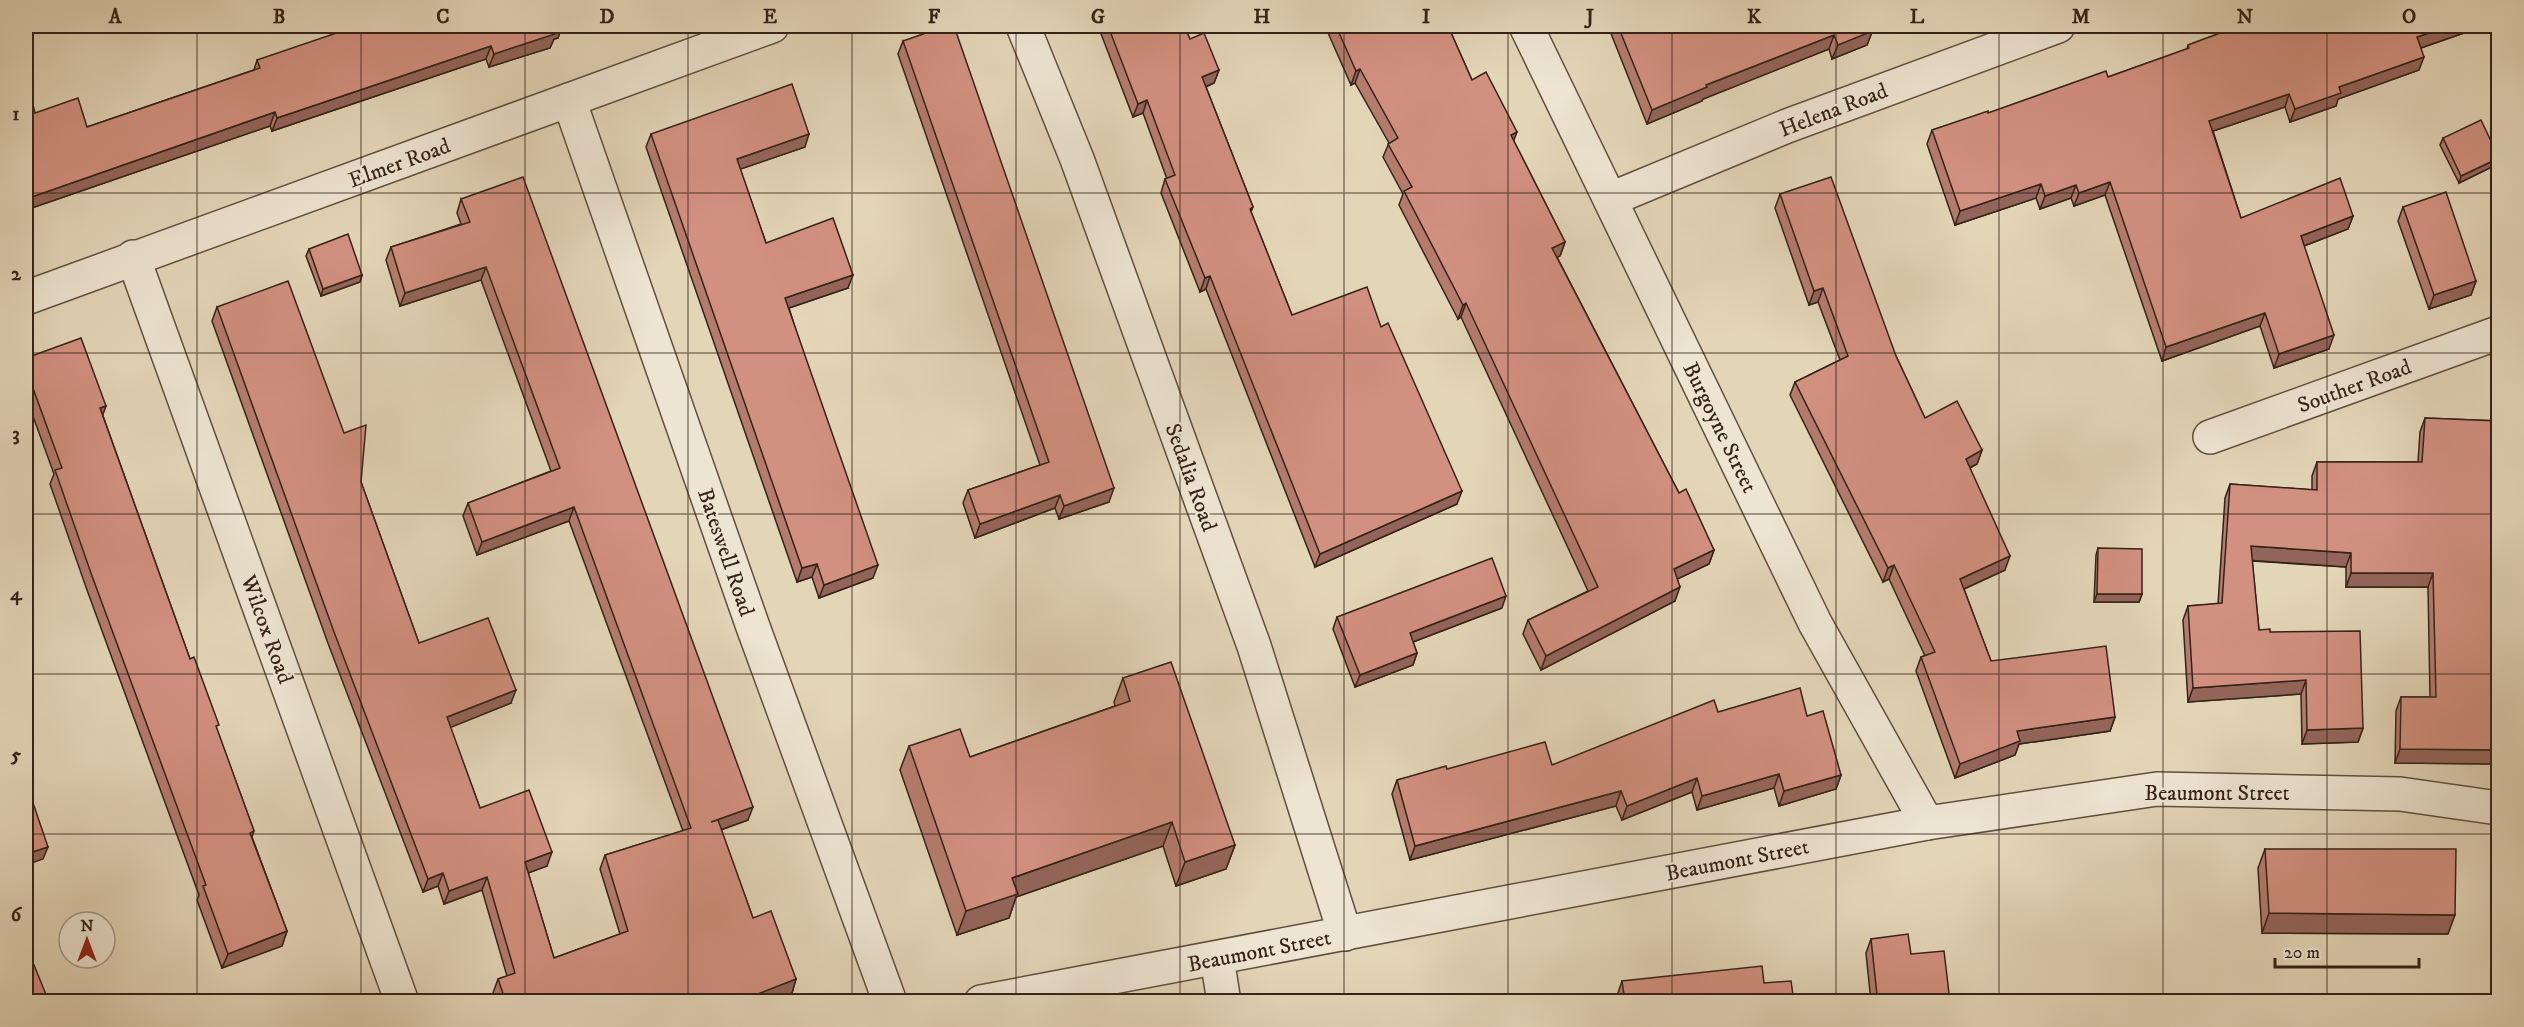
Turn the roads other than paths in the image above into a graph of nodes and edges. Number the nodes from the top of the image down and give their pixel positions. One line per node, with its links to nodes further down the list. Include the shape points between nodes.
1 (772, 26): 5 (street, Elmer Road)
2 (1023, 26): 13 (street, Sedalia Road, via 1077,159 1254,646)
3 (1526, 26): 6 (street, Burgoyne Street)
4 (2058, 26): 6 (street, Helena Road, via 1787,126)
5 (569, 100): 7 (street, Elmer Road); 16 (street, Bateswell Road, via 752,624)
6 (1611, 199): 12 (street, Burgoyne Street, via 1815,623)
7 (133, 258): 8 (street, Elmer Road); 15 (street, Wilcox Road)
8 (26, 298)
9 (2499, 333): 10 (street, Souther Road)
10 (2210, 437)
11 (2499, 808): 12 (street, Beaumont Street, via 2400,794 2157,789)
12 (1927, 823): 13 (street, Beaumont Street)
13 (1345, 934): 14 (street, Beaumont Street)
14 (1217, 958): 17 (street, Beaumont Street); 18 (street)
15 (402, 1002)
16 (890, 1002)
17 (981, 1002)
18 (1224, 1002)

